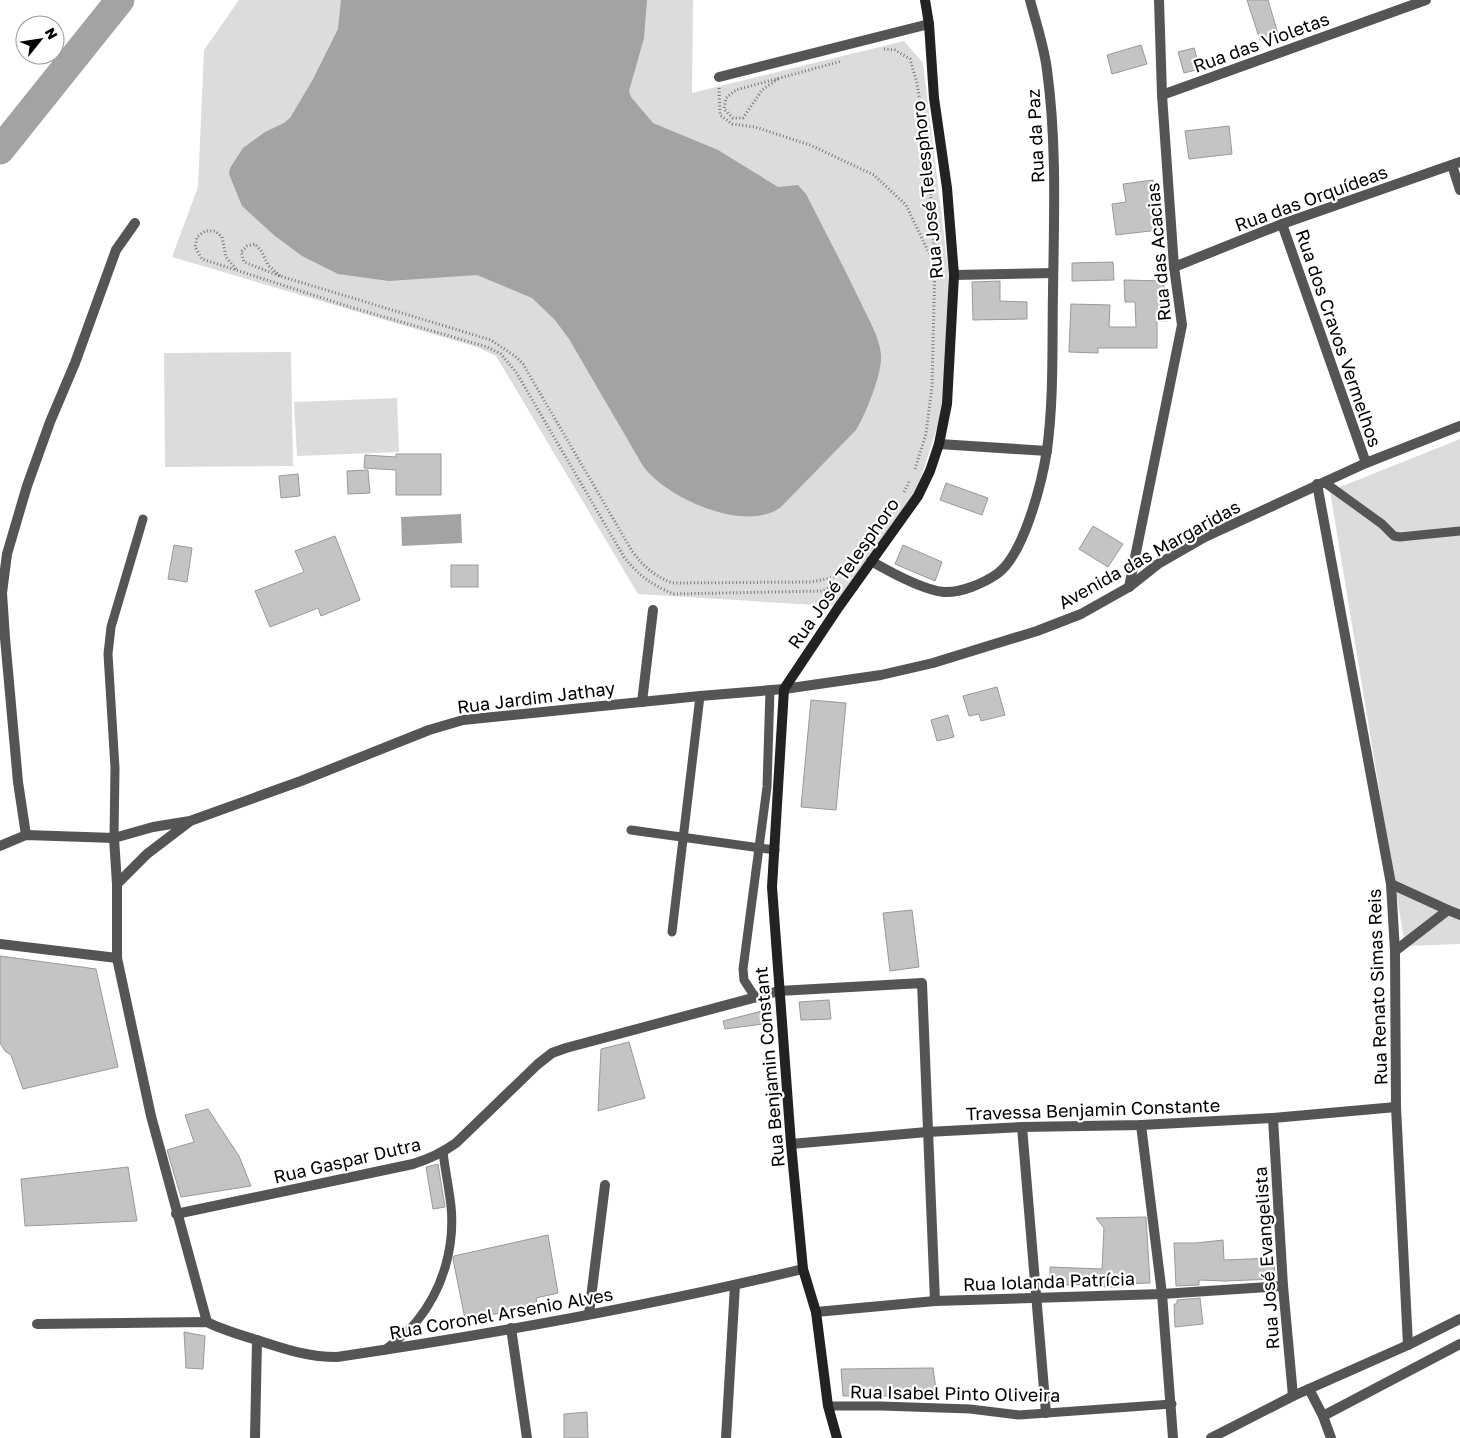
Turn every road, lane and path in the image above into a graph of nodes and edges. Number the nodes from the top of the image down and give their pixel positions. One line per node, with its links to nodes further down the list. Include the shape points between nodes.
1 (924, 0): 5 (street, Rua José Telesphoro)
2 (1030, 0): 18 (street, Rua da Paz, via 1047,69 1054,182)
3 (1159, 0): 10 (street, Rua das Acacias)
4 (1426, 0): 10 (street, Rua das Violetas)
5 (929, 24): 8 (street); 19 (street, Rua José Telesphoro, via 934,98 947,188)
6 (882, 49): 15 (path, via 895,50 910,59 917,83 929,169)
7 (844, 60): 9 (path)
8 (719, 77): 15 (path, via 720,115 732,124 755,127 810,145 874,175 906,205)
9 (778, 79): 9 (path, via 736,90 726,98 724,109 733,118 743,118 762,90)
10 (1162, 95): 16 (street, Rua das Acacias)
11 (1456, 163): 12 (street); 14 (street, Rua das Orquídeas)
12 (1460, 190)
13 (135, 223): 40 (street, via 116,250 30,477 7,554 2,593 18,782)
14 (1282, 224): 16 (street, Rua das Orquídeas); 24 (street, Rua dos Cravos Vermelhos)
15 (935, 262): 19 (path); 26 (path, via 932,386 926,434 915,469)
16 (1174, 267): 32 (street, Rua das Acacias, via 1182,325)
17 (236, 269): 17 (path, via 226,256 222,237 215,231 205,231 196,237 196,247 202,259); 31 (path, via 501,354 516,372 624,557 653,585 673,594 822,590)
18 (1053, 273): 19 (street); 23 (street, Rua da Paz)
19 (949, 275): 22 (street, Rua José Telesphoro, via 947,404)
20 (280, 276): 20 (path, via 268,266 255,244 242,252 244,262); 30 (path, via 491,340 515,356 523,364 632,551 656,576 672,583 811,582 844,573)
21 (1460, 426): 24 (street, Avenida das Margaridas)
22 (939, 444): 23 (street); 29 (street, Rua José Telesphoro, via 918,496)
23 (1047, 451): 29 (street, Rua da Paz, via 1036,500 1023,536 997,574 971,586 943,592)
24 (1366, 462): 25 (street, Avenida das Margaridas)
25 (1320, 483): 28 (lane, via 1382,524 1394,536); 32 (street, Avenida das Margaridas, via 1205,537 1158,564); 47 (street, Rua Renato Simas Reis)
26 (900, 499)
27 (143, 519): 41 (lane, via 111,627 108,654 115,768)
28 (1460, 531)
29 (871, 561): 34 (street, Rua José Telesphoro)
30 (856, 562)
31 (839, 584)
32 (1129, 588): 34 (street, Avenida das Margaridas, via 1081,614 933,663 881,675)
33 (653, 610): 37 (street)
34 (784, 689): 35 (street, Rua Jardim Jathay); 45 (street, Rua Benjamin Constant)
35 (770, 690): 36 (street, Rua Jardim Jathay); 44 (lane, via 767,787)
36 (700, 696): 37 (street, Rua Jardim Jathay); 42 (lane)
37 (642, 702): 38 (street, Rua Jardim Jathay, via 463,720 428,730)
38 (190, 821): 41 (street, Rua Jardim Jathay); 46 (street, Rua Jardim Jathay, via 147,854)
39 (631, 830): 42 (lane)
40 (26, 835): 41 (street, Rua Jardim Jathay); 43 (street)
41 (114, 838): 46 (street)
42 (682, 838): 44 (lane); 50 (lane)
43 (0, 846)
44 (760, 848): 45 (lane); 55 (lane, via 744,969 744,980)
45 (775, 850): 54 (street, Rua Benjamin Constant, via 772,887)
46 (117, 884): 53 (street)
47 (1391, 884): 48 (street); 52 (street, Rua Renato Simas Reis)
48 (1448, 910): 49 (street); 52 (street)
49 (1460, 915)
50 (672, 932)
51 (0, 944): 53 (street)
52 (1395, 952): 56 (street, Rua Renato Simas Reis)
53 (117, 958): 64 (street)
54 (779, 991): 55 (street, Rua Gaspar Dutra); 60 (street, Rua Gaspar Dutra, via 922,983); 61 (street, Rua Benjamin Constant)
55 (755, 997): 62 (street, Rua Gaspar Dutra, via 552,1053)
56 (1396, 1107): 57 (street, Travessa Benjamin Constante); 79 (street, Rua Renato Simas Reis)
57 (1273, 1118): 58 (street, Travessa Benjamin Constante); 67 (street, Rua José Evangelista)
58 (1141, 1125): 59 (street, Travessa Benjamin Constante); 68 (street)
59 (1022, 1127): 60 (street, Travessa Benjamin Constante); 69 (street)
60 (927, 1132): 61 (street, Travessa Benjamin Constante); 70 (street)
61 (791, 1144): 65 (street, Rua Benjamin Constant)
62 (443, 1152): 64 (street, Rua Gaspar Dutra, via 413,1164); 80 (lane, via 451,1206 451,1241 441,1281 416,1322)
63 (605, 1185): 72 (street)
64 (176, 1214): 74 (street)
65 (803, 1269): 66 (street, Rua Coronel Arsenio Alves); 71 (street, Rua Benjamin Constant)
66 (735, 1285): 72 (street, Rua Coronel Arsenio Alves); 89 (street)
67 (1283, 1286): 68 (street, Rua Iolanda Patrícia); 82 (street, Rua José Evangelista)
68 (1162, 1294): 69 (street, Rua Iolanda Patrícia); 83 (street)
69 (1036, 1298): 70 (street, Rua Iolanda Patrícia); 85 (street)
70 (935, 1301): 71 (street, Rua Iolanda Patrícia)
71 (816, 1312): 84 (street, Rua Benjamin Constant)
72 (589, 1314): 76 (street, Rua Coronel Arsenio Alves)
73 (1460, 1319): 79 (street)
74 (206, 1322): 75 (street); 77 (street, Rua Coronel Arsenio Alves)
75 (37, 1324)
76 (511, 1328): 80 (street, Rua Coronel Arsenio Alves); 88 (street)
77 (257, 1340): 80 (street, Rua Coronel Arsenio Alves, via 298,1354 321,1357 336,1358); 87 (street)
78 (1460, 1344): 86 (street)
79 (1408, 1345): 81 (street)
80 (385, 1350)
81 (1309, 1389): 82 (street); 86 (street)
82 (1293, 1396): 92 (street)
83 (1172, 1404): 85 (lane, Rua Isabel Pinto Oliveira); 91 (street)
84 (828, 1406): 85 (lane, Rua Isabel Pinto Oliveira, via 970,1408 1019,1415); 90 (street, Rua Benjamin Constant)
85 (1046, 1413)
86 (1323, 1416): 93 (street)
87 (255, 1438)
88 (527, 1438)
89 (726, 1438)
90 (837, 1438)
91 (1173, 1438)
92 (1211, 1438)
93 (1331, 1438)

